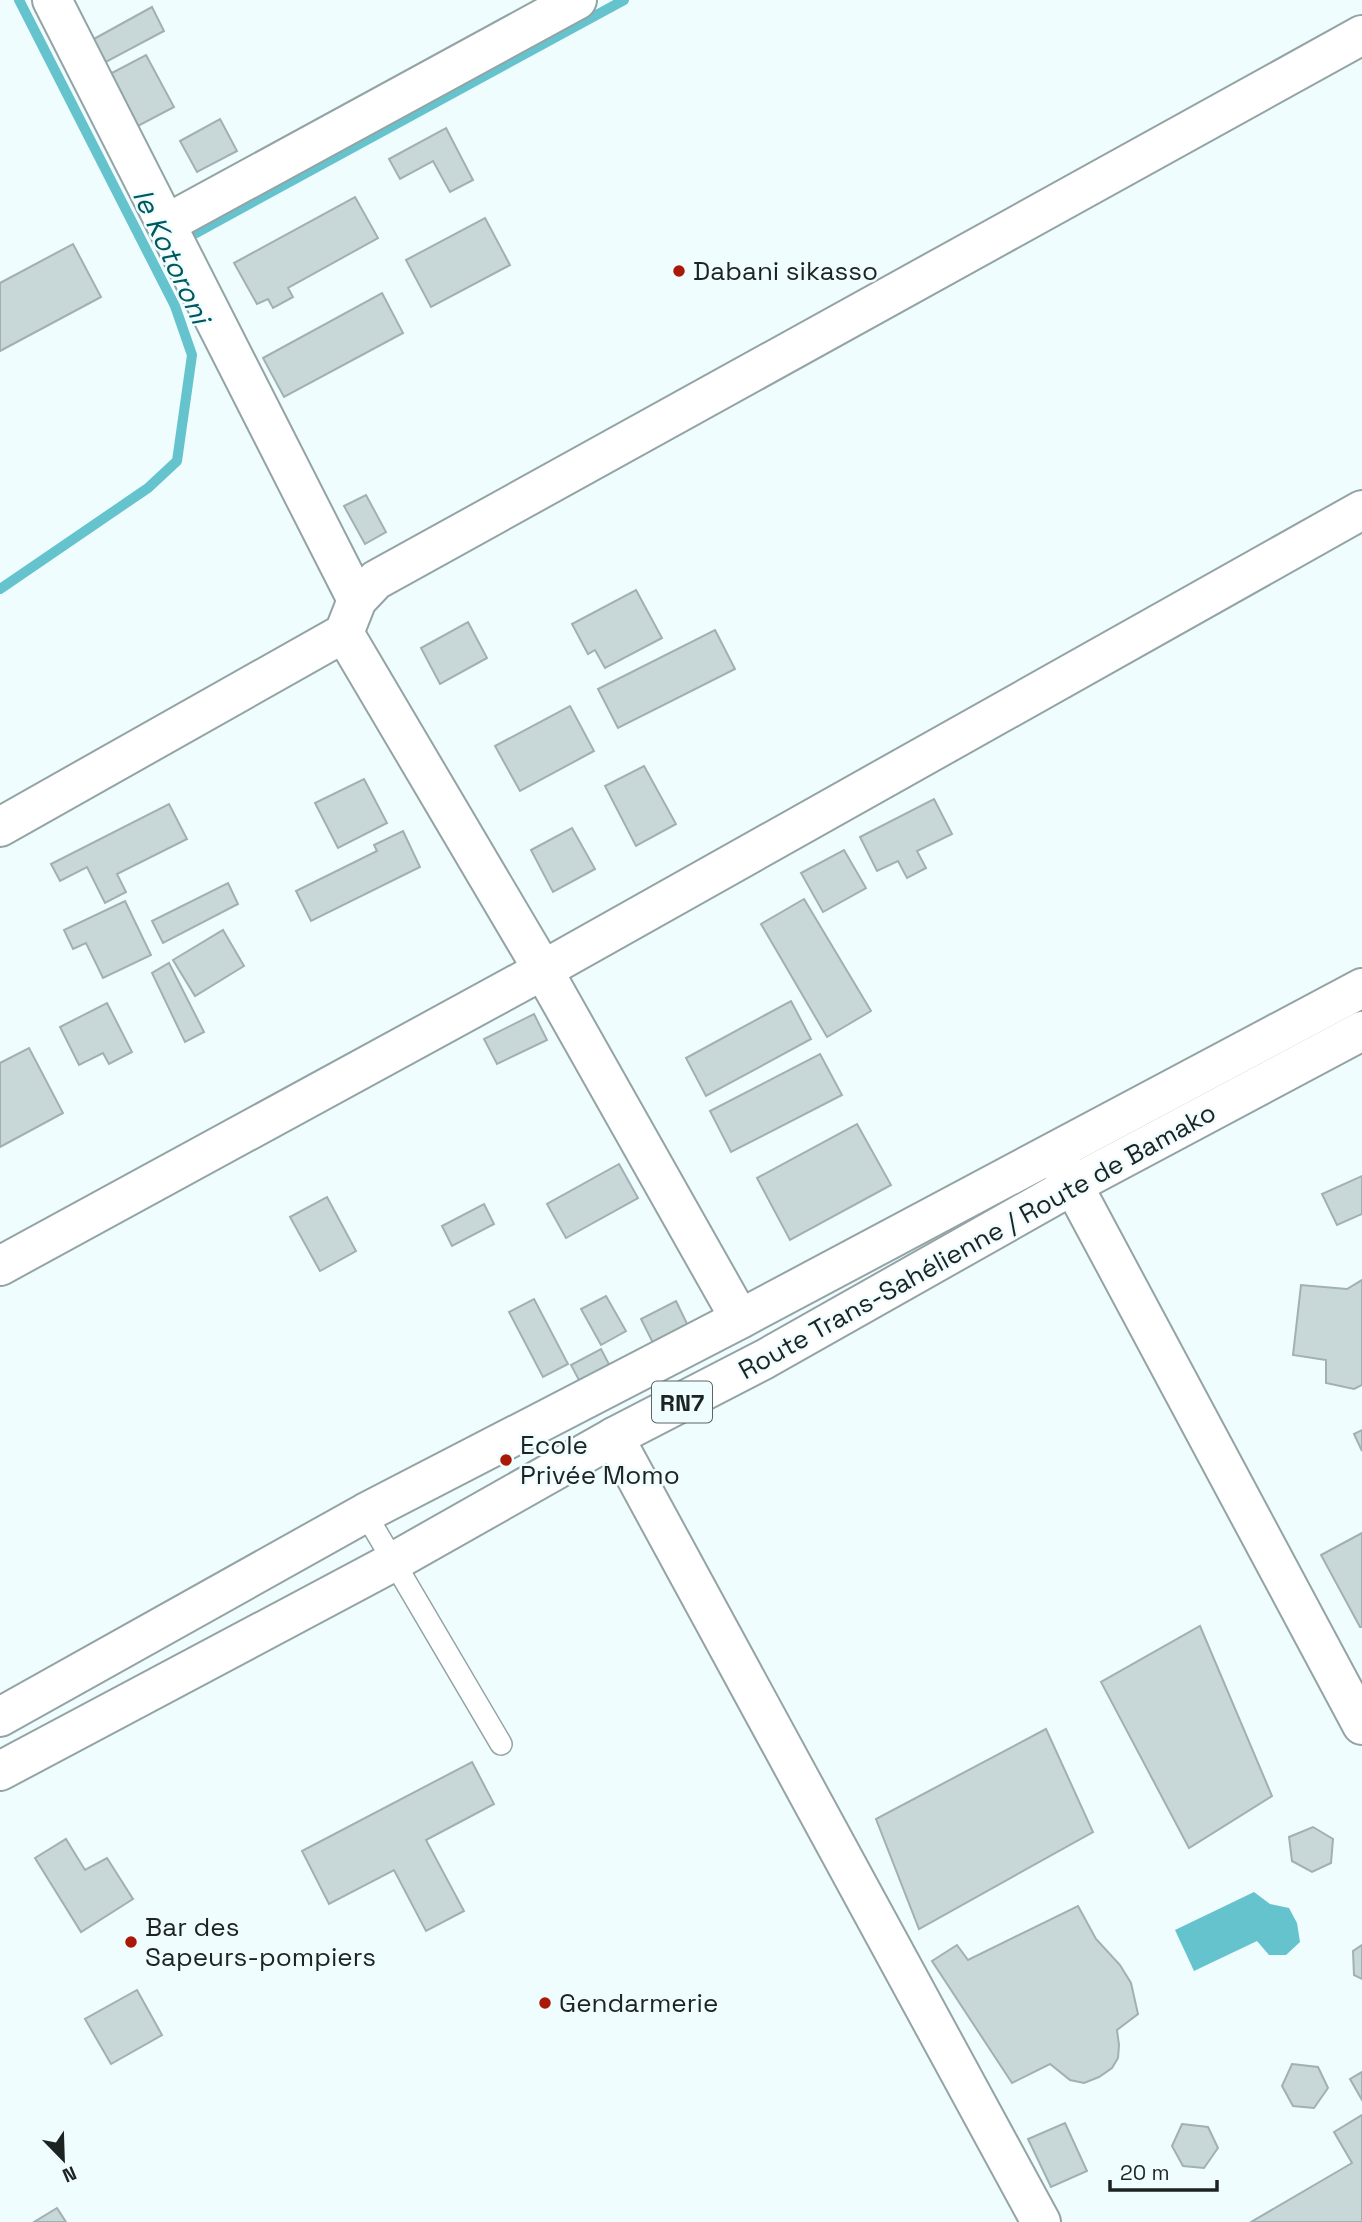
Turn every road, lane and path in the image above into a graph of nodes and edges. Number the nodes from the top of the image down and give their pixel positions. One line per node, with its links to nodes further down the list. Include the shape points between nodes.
1 (52, 0): 4 (main road)
2 (577, 0): 4 (main road)
3 (1362, 35): 6 (main road, via 388,573 376,580)
4 (166, 224): 6 (main road)
5 (1362, 510): 8 (main road)
6 (351, 616): 7 (main road); 8 (main road)
7 (0, 827)
8 (544, 970): 13 (main road); 14 (main road)
9 (1362, 988): 11 (main road, Route Trans-Sahélienne / Route de Bamako / RN7)
10 (1362, 1031): 12 (main road, Route Trans-Sahélienne / Route de Bamako / RN7)
11 (1052, 1153): 12 (main road); 14 (main road, Route Trans-Sahélienne / Route de Bamako / RN7)
12 (1073, 1185): 15 (main road, Route Trans-Sahélienne / Route de Bamako / RN7, via 765,1359); 19 (main road)
13 (0, 1266)
14 (740, 1319): 16 (main road, Route Trans-Sahélienne / Route de Bamako / RN7)
15 (614, 1437): 17 (main road, Route Trans-Sahélienne / Route de Bamako / RN7); 22 (main road)
16 (365, 1513): 17 (lane); 18 (main road, Route Trans-Sahélienne / Route de Bamako / RN7)
17 (393, 1562): 20 (lane); 21 (main road, Route Trans-Sahélienne / Route de Bamako / RN7)
18 (0, 1717)
19 (1362, 1725)
20 (501, 1744)
21 (0, 1771)
22 (1041, 2222)

